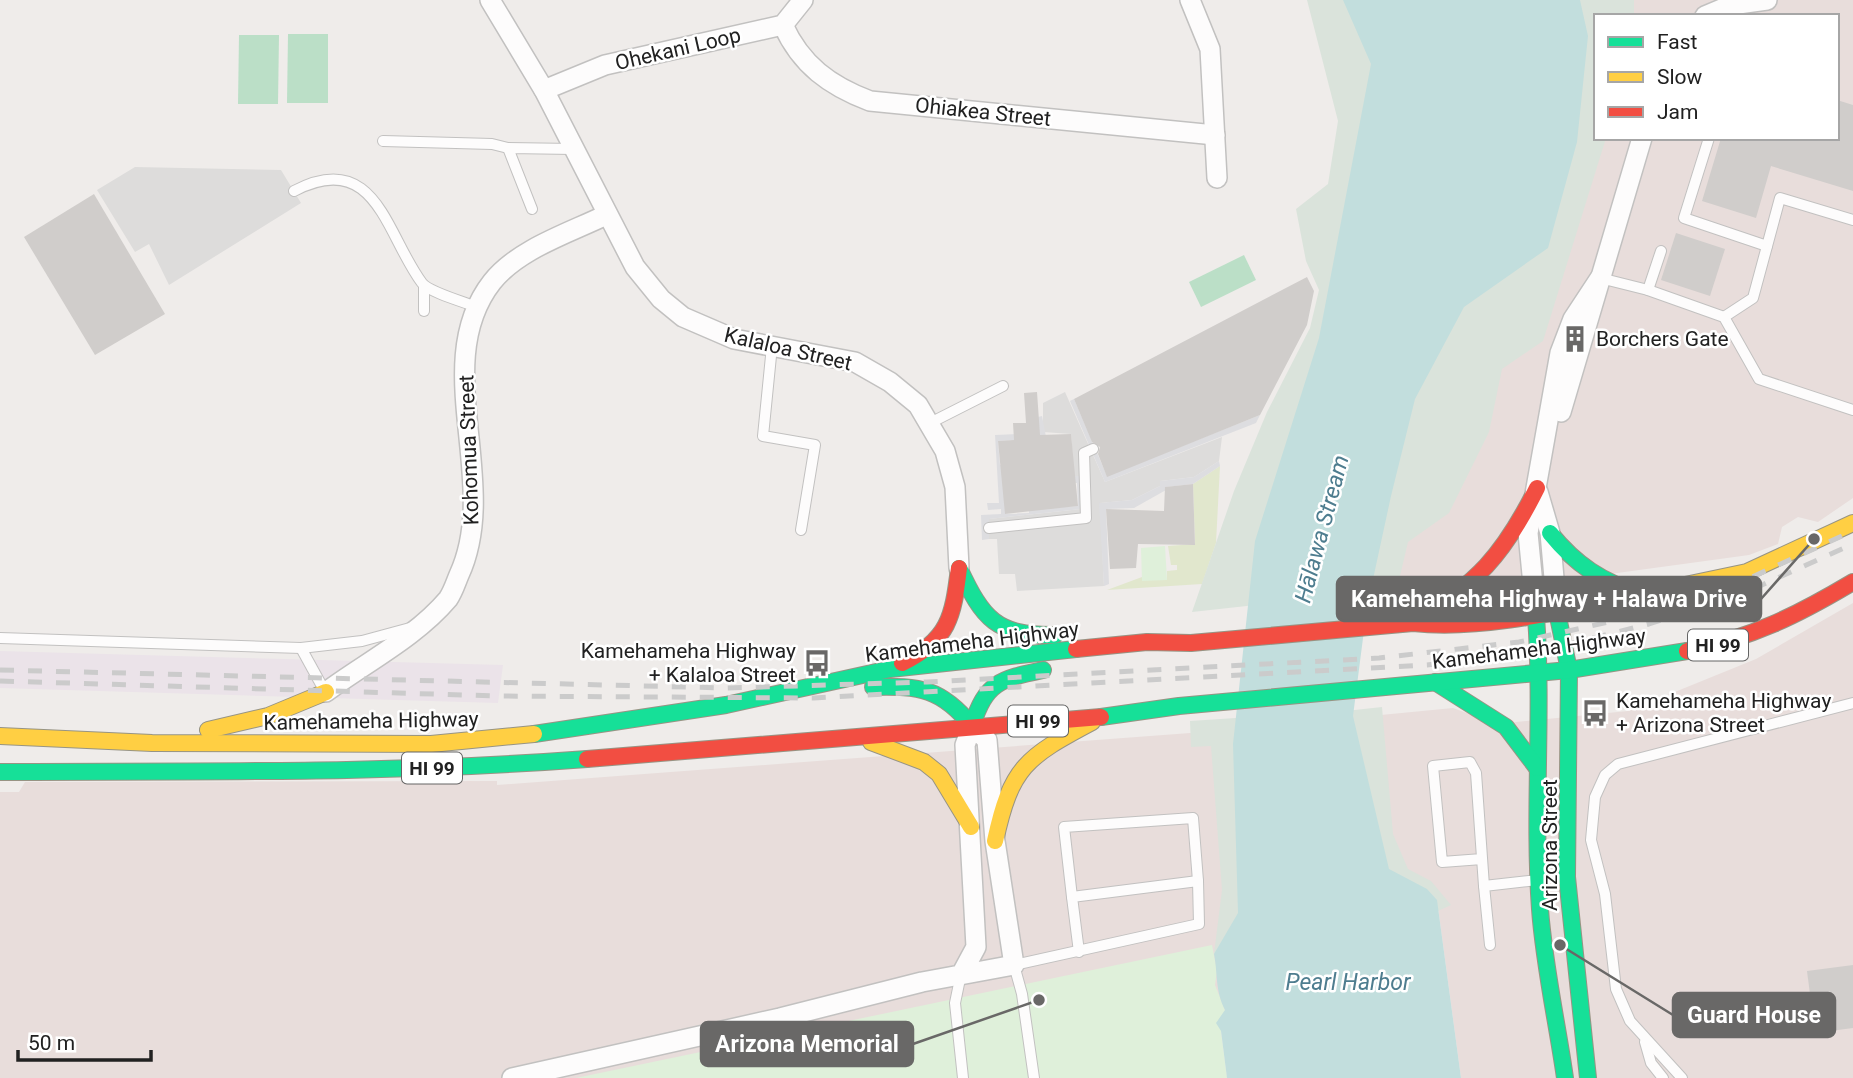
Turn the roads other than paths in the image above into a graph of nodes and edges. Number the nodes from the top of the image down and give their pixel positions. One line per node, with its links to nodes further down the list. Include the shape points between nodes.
1 (490, 0): 7 (street, Kalaloa Street)
2 (803, 0): 6 (street)
3 (1190, 0): 8 (street, via 1210,49)
4 (1767, 0): 5 (street, via 1731,5)
5 (1710, 14)
6 (783, 25): 7 (street, Ohekani Loop, via 605,65); 8 (street, Ohiakea Street, via 794,50 820,74 870,101)
7 (544, 90): 13 (street, Kalaloa Street)
8 (1215, 135): 14 (street)
9 (1641, 140): 21 (street)
10 (1708, 140): 19 (lane, via 1684,218)
11 (383, 141): 12 (lane)
12 (508, 148): 13 (lane); 16 (lane)
13 (575, 149): 17 (street, Kalaloa Street)
14 (1217, 178)
15 (294, 191): 22 (lane, via 336,179 358,184 375,199)
16 (532, 209)
17 (606, 215): 24 (street, Kohomua Street, via 525,255 493,280); 27 (street, Kalaloa Street, via 635,267 683,317 734,339)
18 (1853, 220): 19 (lane, via 1780,198)
19 (1767, 246): 26 (lane, via 1753,298)
20 (1661, 251): 23 (lane)
21 (1600, 278): 23 (lane); 32 (street)
22 (424, 286): 24 (lane); 25 (lane)
23 (1648, 290): 26 (lane)
24 (477, 307): 43 (street, Kohomua Street, via 467,332 465,378 475,483 473,537 449,597)
25 (424, 311)
26 (1724, 317): 29 (lane, via 1759,379)
27 (772, 346): 30 (street, Kalaloa Street, via 855,362 890,382 918,405); 35 (lane, via 763,436 815,445)
28 (1003, 386): 30 (lane)
29 (1853, 410)
30 (930, 423): 37 (street, Kalaloa Street, via 945,451 955,487)
31 (1093, 449): 34 (lane, via 1084,453 1086,518)
32 (1536, 488): 36 (street); 41 (street, via 1528,533); 42 (main road, via 1511,540 1487,572)
33 (1853, 523): 39 (main road, Kamehameha Highway / HI 99, via 1747,572)
34 (989, 528)
35 (802, 530)
36 (1550, 533): 39 (main road, via 1571,561 1602,583); 40 (street)
37 (959, 568): 45 (main road, via 988,619 1007,633 1095,632); 48 (main road, via 953,614 941,639 925,653)
38 (1853, 582): 49 (main road, Kamehameha Highway / HI 99, via 1798,615 1736,641)
39 (1646, 596): 40 (main road, Kamehameha Highway / HI 99)
40 (1557, 612): 41 (main road, Kamehameha Highway / HI 99); 49 (main road, Arizona Street)
41 (1536, 616): 42 (main road, Kamehameha Highway / HI 99, via 1439,626); 50 (main road, Arizona Street)
42 (1413, 623): 45 (main road, Kamehameha Highway / HI 99, via 1191,643)
43 (417, 627): 47 (lane, via 362,641); 53 (street, Kohomua Street)
44 (0, 638): 47 (lane)
45 (1147, 642): 46 (main road, Kamehameha Highway / HI 99)
46 (1103, 648): 48 (main road, Kamehameha Highway / HI 99); 56 (main road, via 1053,667 997,680 979,702)
47 (301, 649): 53 (lane)
48 (890, 668): 52 (main road, Kamehameha Highway / HI 99)
49 (1569, 670): 50 (main road, Kamehameha Highway / HI 99); 65 (main road, Arizona Street)
50 (1540, 672): 51 (main road, Kamehameha Highway / HI 99); 60 (main road, Arizona Street)
51 (1435, 682): 55 (main road, Kamehameha Highway / HI 99); 60 (main road, via 1498,718 1524,744)
52 (797, 690): 56 (main road, via 926,688 954,702); 59 (main road, Kamehameha Highway / HI 99, via 552,732 431,744)
53 (326, 692): 59 (main road, via 241,726 189,732)
54 (1853, 704): 73 (lane, via 1618,764 1605,775 1595,797 1591,840 1605,894 1616,989 1621,1007)
55 (1103, 716): 56 (main road, Kamehameha Highway / HI 99); 63 (main road, via 1040,750 1025,766 1008,788)
56 (972, 726): 58 (main road, Kamehameha Highway / HI 99); 62 (street, via 965,745); 63 (street, via 986,740)
57 (0, 736): 59 (main road, Kamehameha Highway / HI 99)
58 (863, 740): 61 (main road, Kamehameha Highway / HI 99, via 498,766); 62 (main road, via 924,762 939,774)
59 (152, 743)
60 (1537, 768): 65 (main road, Arizona Street)
61 (0, 772)
62 (971, 827): 72 (street, via 976,947)
63 (995, 841): 71 (street)
64 (1482, 859): 64 (lane, via 1476,774 1471,762 1433,766 1442,862); 67 (lane)
65 (1553, 879): 67 (lane); 77 (main road, Arizona Street, via 1540,909); 78 (main road, Arizona Street)
66 (1198, 881): 68 (lane); 68 (lane, via 1193,818 1064,827); 70 (lane, via 1199,924)
67 (1484, 886): 69 (lane)
68 (1072, 897): 70 (lane)
69 (1490, 945)
70 (1079, 952): 71 (lane)
71 (1014, 965): 72 (street); 76 (lane)
72 (962, 973): 74 (street); 75 (lane, via 955,1003)
73 (1644, 1038): 79 (lane, via 1651,1063); 80 (lane)
74 (512, 1078)
75 (963, 1078)
76 (1034, 1078)
77 (1565, 1078)
78 (1588, 1078)
79 (1663, 1078)
80 (1682, 1078)

